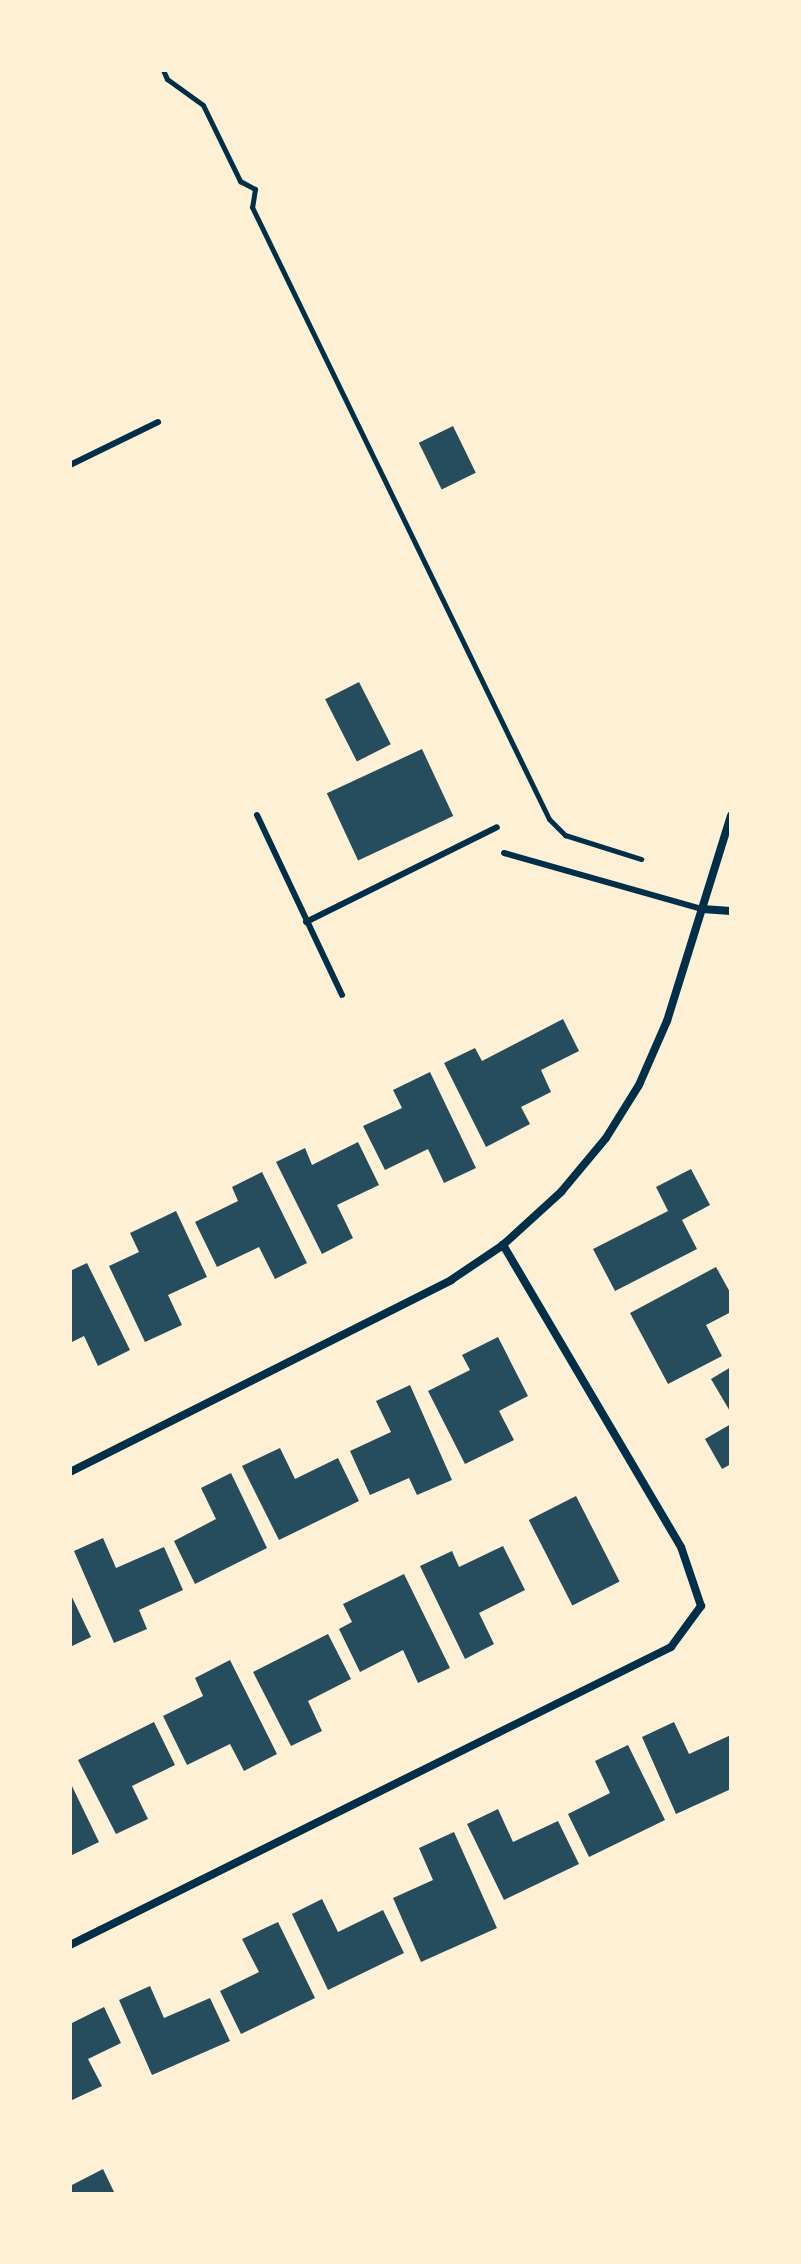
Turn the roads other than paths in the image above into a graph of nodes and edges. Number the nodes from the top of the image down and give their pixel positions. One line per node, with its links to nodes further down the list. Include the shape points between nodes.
1 (158, 422): 2 (lane)
2 (70, 465)
3 (257, 815): 9 (lane)
4 (731, 816): 7 (street)
5 (497, 827): 9 (lane)
6 (504, 853): 7 (lane)
7 (702, 909): 8 (street); 11 (street, via 667,1021 639,1085 606,1138 561,1192)
8 (731, 911)
9 (306, 922): 10 (lane)
10 (342, 995)
11 (503, 1245): 12 (street, via 451,1280); 13 (street, via 681,1547 701,1606 671,1647)
12 (70, 1472)
13 (70, 1945)

